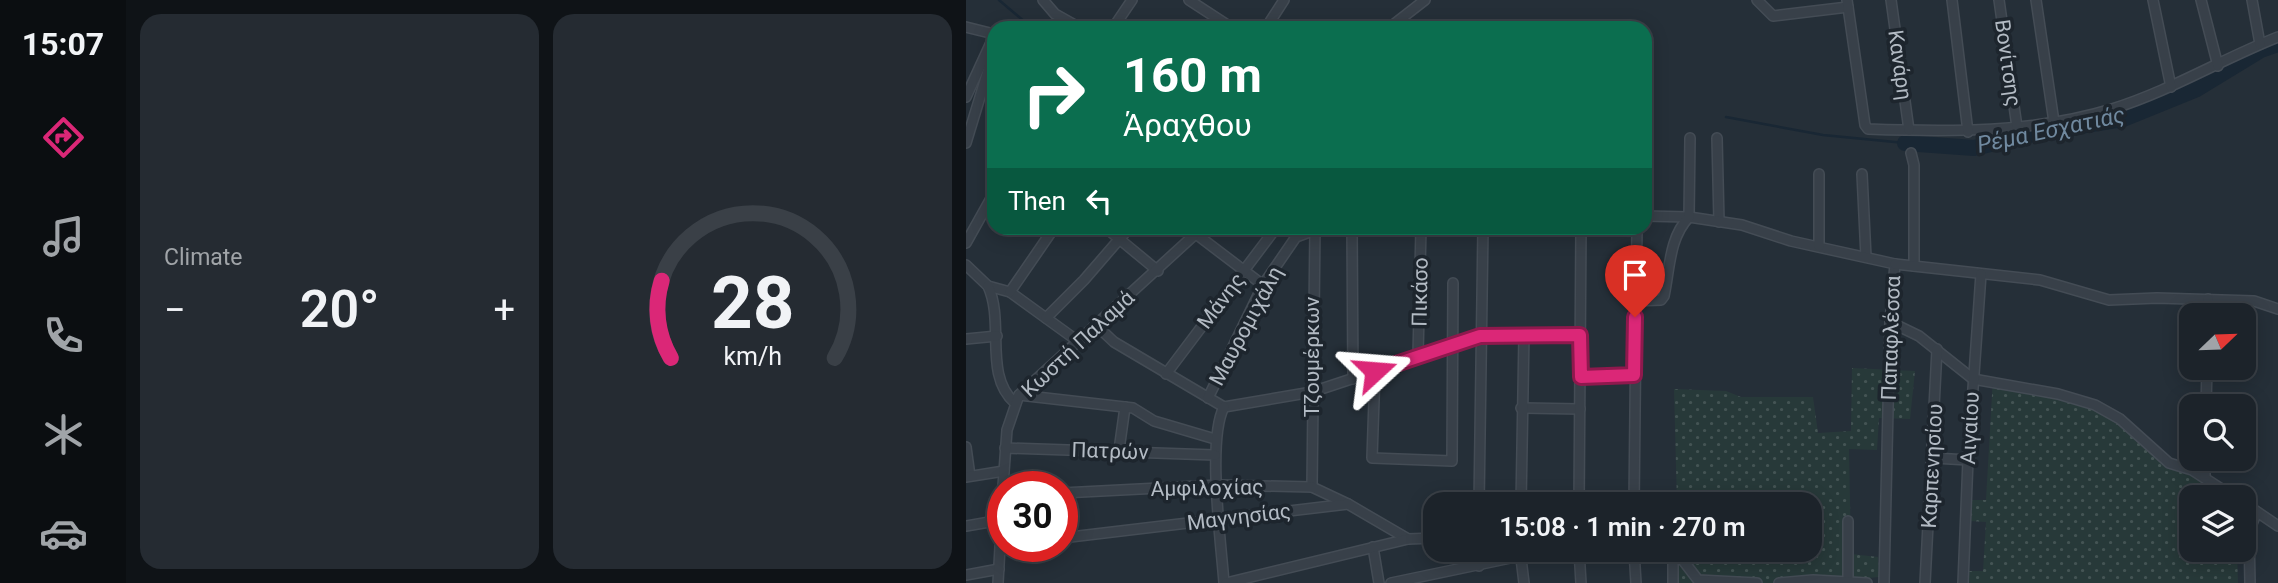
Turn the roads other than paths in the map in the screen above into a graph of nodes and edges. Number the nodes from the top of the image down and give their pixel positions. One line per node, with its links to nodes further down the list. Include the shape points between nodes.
1 (1043, 0): 16 (street)
2 (1132, 0): 17 (street)
3 (1189, 0): 14 (street)
4 (1284, 0): 19 (street)
5 (1424, 0): 20 (street)
6 (1757, 0): 15 (street, via 1773,16)
7 (1891, 0): 34 (street, Κανάρη)
8 (1952, 0): 35 (street)
9 (1999, 0): 33 (street, Βονίτσης)
10 (2036, 0): 32 (street)
11 (2152, 0): 28 (street)
12 (2201, 0): 26 (street)
13 (2252, 0): 24 (street)
14 (1201, 3): 18 (street)
15 (1847, 4): 34 (street, via 1865,125 1868,129)
16 (1068, 21)
17 (1118, 21)
18 (1223, 21)
19 (1270, 21)
20 (1398, 21)
21 (966, 27): 22 (street)
22 (987, 33)
23 (2278, 37): 24 (street)
24 (2260, 44): 26 (street)
25 (987, 50): 29 (street)
26 (2218, 66): 28 (street)
27 (987, 75): 30 (street)
28 (2172, 87): 32 (street, via 2113,109)
29 (966, 97)
30 (976, 112): 31 (street); 38 (street)
31 (966, 121)
32 (2054, 122): 33 (street)
33 (2017, 127): 35 (street)
34 (1909, 130): 35 (street)
35 (1968, 132)
36 (1690, 138): 44 (street)
37 (1717, 138): 45 (street)
38 (966, 142)
39 (1911, 153): 65 (street)
40 (1819, 174): 61 (street)
41 (1862, 174): 62 (street)
42 (987, 206): 60 (street)
43 (1652, 215): 44 (street, Παπαφλέσσα)
44 (1689, 217): 45 (street, Παπαφλέσσα); 74 (street, via 1674,240 1664,296)
45 (1719, 222): 61 (street, Παπαφλέσσα)
46 (1049, 235): 72 (street)
47 (1116, 235): 59 (street)
48 (1124, 235): 59 (street)
49 (1195, 235): 66 (street, Κωστή Παλαμά)
50 (1203, 235): 67 (street)
51 (1271, 235): 67 (street, Μάνης)
52 (1301, 235): 70 (street, Μαυρομιχάλη)
53 (1315, 235): 95 (street, Τζουμέρκων)
54 (1352, 235): 93 (street, Τζουμέρκων)
55 (1421, 235): 88 (street, Πικάσο)
56 (1483, 235): 83 (street)
57 (1581, 235): 82 (street)
58 (1637, 235): 74 (street)
59 (1121, 239): 66 (street); 77 (street)
60 (966, 243)
61 (1819, 246): 62 (street, Παπαφλέσσα)
62 (1866, 257): 63 (street, Παπαφλέσσα)
63 (1895, 264): 65 (street); 78 (street, Παπαφλέσσα)
64 (966, 265): 71 (street)
65 (1914, 266): 68 (street)
66 (1158, 271): 79 (street, Κωστή Παλαμά)
67 (1242, 272): 70 (street); 90 (street, Μάνης)
68 (1981, 274): 73 (street, via 2040,280 2109,300); 94 (street, Αιγαίου)
69 (1453, 283): 86 (street)
70 (1263, 285): 96 (street, Μαυρομιχάλη)
71 (988, 286): 72 (street); 80 (street, via 996,313)
72 (1010, 292): 77 (street)
73 (2207, 299): 75 (street); 76 (street, via 2253,301)
74 (1635, 301): 91 (street)
75 (2207, 303)
76 (2278, 309)
77 (1046, 318): 85 (street)
78 (1890, 322): 87 (street); 156 (street, Παπαφλέσσα)
79 (1097, 326): 85 (street, Κωστή Παλαμά); 90 (street)
80 (996, 335): 84 (street); 97 (street, via 1000,384)
81 (1524, 335): 82 (street); 83 (street); 100 (street)
82 (1580, 335): 92 (street)
83 (1480, 336): 86 (street); 118 (street)
84 (966, 339)
85 (1079, 342): 97 (street, Κωστή Παλαμά, via 1030,382)
86 (1453, 343): 88 (street); 89 (street, via 1452,461 1372,458)
87 (1937, 349): 94 (street); 107 (street, Καρπενησίου)
88 (1418, 356): 89 (street)
89 (1375, 371): 93 (street)
90 (1166, 374): 96 (street)
91 (1634, 375): 92 (street); 121 (street)
92 (1581, 377): 101 (street)
93 (1353, 379): 95 (street)
94 (1973, 379): 108 (street, Αιγαίου); 113 (street, via 2095,405 2120,419 2169,463)
95 (1312, 392): 99 (street); 116 (street, Τζουμέρκων)
96 (1208, 398): 99 (street)
97 (1017, 399): 98 (street); 104 (street, Κωστή Παλαμά)
98 (1125, 407): 102 (street); 105 (street)
99 (1224, 407): 102 (street, Μαυρομιχάλη)
100 (1521, 408): 101 (street); 119 (street)
101 (1580, 409): 120 (street)
102 (1215, 439): 106 (street, Μαυρομιχάλη)
103 (966, 447): 112 (street)
104 (1005, 448): 105 (street, Πατρών); 109 (street, Κωστή Παλαμά)
105 (1119, 450): 106 (street, Πατρών)
106 (1215, 455): 114 (street, Μαυρομιχάλη)
107 (1934, 458): 108 (street); 157 (street, Καρπενησίου)
108 (1968, 460): 158 (street, Αιγαίου)
109 (1004, 471)
110 (2205, 471): 113 (street)
111 (987, 474): 112 (street)
112 (968, 477)
113 (2205, 478): 115 (street)
114 (1218, 485): 116 (street, Αμφιλοχίας); 117 (street, Αμφιλοχίας); 124 (street, Μαυρομιχάλη)
115 (2216, 485)
116 (1312, 486): 122 (street, Αμφιλοχίας)
117 (1078, 492)
118 (1479, 492)
119 (1521, 492)
120 (1579, 492)
121 (1634, 492)
122 (1348, 505): 124 (street, Μαγνησίας); 131 (street)
123 (2257, 512): 128 (street); 159 (street, via 2249,531)
124 (1220, 520): 129 (street, Μαγνησίας); 146 (street, Μαυρομιχάλη)
125 (1848, 521): 144 (street)
126 (987, 522): 127 (street)
127 (966, 526)
128 (2278, 526)
129 (1078, 536)
130 (1423, 539): 131 (street)
131 (1408, 540): 132 (street)
132 (1373, 547): 146 (street); 147 (street)
133 (1001, 562): 142 (street)
134 (1479, 562): 141 (street)
135 (1489, 562): 141 (street)
136 (1521, 562): 149 (street)
137 (1580, 562): 150 (street)
138 (1635, 562): 151 (street)
139 (1674, 562): 152 (street)
140 (1684, 562): 153 (street, via 1698,580)
141 (1479, 565): 148 (street)
142 (999, 569): 143 (street); 145 (street)
143 (966, 575)
144 (1848, 582): 154 (street); 155 (street)
145 (998, 583)
146 (1225, 583)
147 (1379, 583)
148 (1391, 583)
149 (1524, 583)
150 (1581, 583)
151 (1636, 583)
152 (1673, 583)
153 (1757, 583)
154 (1779, 583)
155 (1867, 583)
156 (1884, 583)
157 (1925, 583)
158 (1964, 583)
159 (2250, 583)

